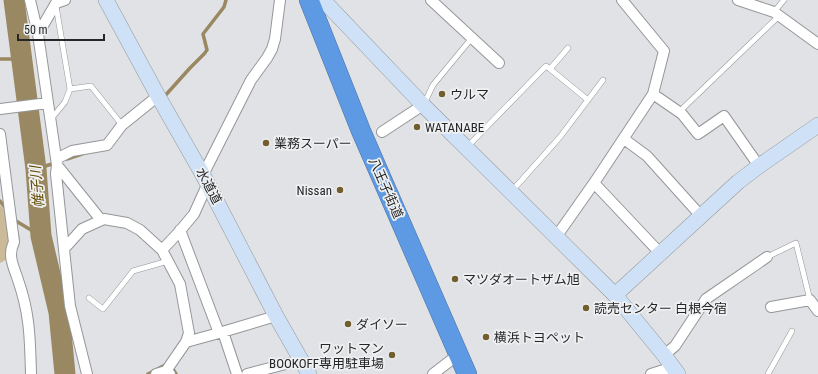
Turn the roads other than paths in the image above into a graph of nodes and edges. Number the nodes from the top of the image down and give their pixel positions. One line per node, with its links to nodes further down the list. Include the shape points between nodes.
1 (30, 0): 13 (street)
2 (280, 0): 38 (street, via 272,49 251,80)
3 (309, 0): 59 (highway, 八王子街道, via 361,131)
4 (323, 0): 25 (street)
5 (431, 0): 14 (street)
6 (622, 0): 21 (street, via 664,51)
7 (738, 0): 11 (street)
8 (784, 0): 12 (lane)
9 (107, 1): 22 (street, 水道道)
10 (56, 4): 13 (street); 20 (lane)
11 (760, 4): 12 (street)
12 (776, 14): 15 (street); 27 (lane)
13 (38, 34): 24 (street)
14 (471, 39): 17 (street); 25 (lane, via 433,85)
15 (818, 44)
16 (568, 48): 18 (lane)
17 (499, 64)
18 (550, 68): 23 (lane); 34 (lane, via 546,66)
19 (603, 80): 23 (lane)
20 (70, 89): 28 (lane, via 65,102); 29 (lane, via 92,86)
21 (653, 94): 27 (street); 33 (street)
22 (158, 96): 29 (street); 38 (street, 水道道)
23 (588, 100): 40 (lane, via 560,137)
24 (48, 103): 26 (street); 28 (street)
25 (423, 105): 31 (street); 34 (street)
26 (3, 109)
27 (679, 112): 36 (street, via 698,134 724,116)
28 (50, 120): 35 (street)
29 (122, 125): 35 (street, via 107,145 72,151)
30 (818, 125): 36 (street)
31 (382, 132)
32 (0, 134): 37 (street)
33 (624, 138): 39 (street); 41 (street, via 647,156)
34 (467, 147): 40 (street)
35 (57, 162): 42 (street); 45 (street)
36 (758, 166): 41 (street)
37 (2, 170): 64 (street, via 14,242 11,248 11,262 27,308 30,329)
38 (205, 179): 43 (street, via 194,214); 55 (street, 水道道)
39 (594, 183): 44 (street); 47 (street)
40 (511, 192): 44 (street)
41 (701, 216): 47 (street)
42 (101, 220): 45 (street, via 82,229); 46 (street, via 127,223 140,230)
43 (180, 230): 46 (street); 57 (street)
44 (556, 237): 50 (street)
45 (64, 249): 65 (street, via 70,306)
46 (162, 250): 49 (street)
47 (660, 253): 50 (street)
48 (767, 257): 52 (lane, via 796,243); 60 (street, via 706,299 675,346)
49 (168, 261): 51 (lane, via 134,271 103,310); 58 (street, via 180,284 189,333)
50 (615, 296): 60 (street)
51 (89, 298)
52 (810, 300): 53 (street); 54 (street)
53 (771, 307)
54 (818, 310)
55 (276, 316): 57 (street); 61 (street, 水道道)
56 (792, 331): 73 (lane)
57 (221, 333): 58 (street); 67 (street)
58 (186, 342): 62 (street)
59 (459, 354): 70 (street); 71 (highway, 八王子街道)
60 (664, 355): 63 (street)
61 (301, 360): 68 (street); 69 (street, 水道道)
62 (169, 369): 66 (street)
63 (678, 372): 72 (street)
64 (31, 374)
65 (86, 374)
66 (156, 374)
67 (237, 374)
68 (248, 374)
69 (309, 374)
70 (433, 374)
71 (468, 374)
72 (651, 374)
73 (768, 374)

